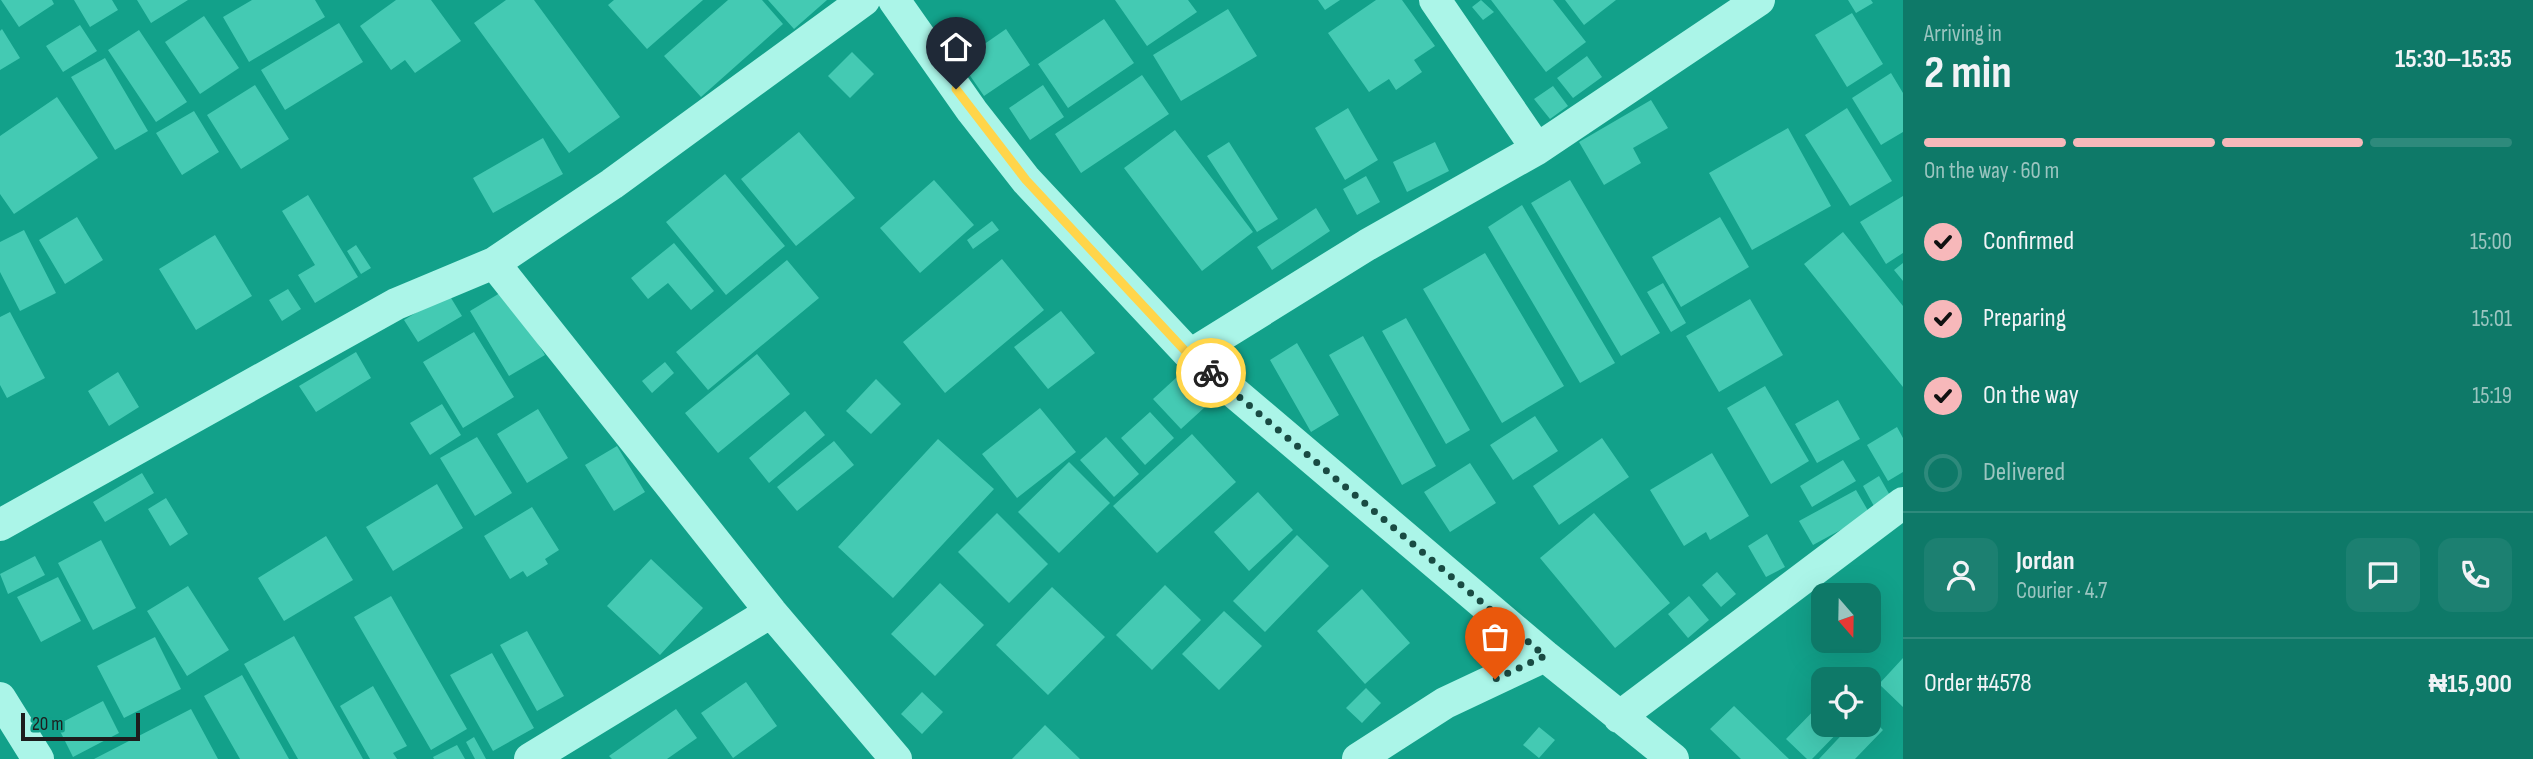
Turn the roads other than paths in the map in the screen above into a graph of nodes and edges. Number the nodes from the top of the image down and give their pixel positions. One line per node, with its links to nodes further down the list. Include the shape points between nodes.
1 (864, 0): 6 (street, via 612,184)
2 (894, 0): 7 (street, via 1026,180)
3 (1435, 0): 5 (street)
4 (1759, 0): 5 (street)
5 (1537, 149): 7 (street, via 1367,245)
6 (494, 263): 9 (street, via 396,304); 10 (street)
7 (1189, 355): 11 (street)
8 (1903, 503): 13 (street)
9 (0, 525)
10 (771, 611): 15 (street); 16 (street)
11 (1545, 656): 13 (street); 17 (street, via 1446,703)
12 (0, 698): 14 (street)
13 (1619, 717): 18 (street)
14 (38, 759)
15 (530, 759)
16 (896, 759)
17 (1358, 759)
18 (1673, 759)

